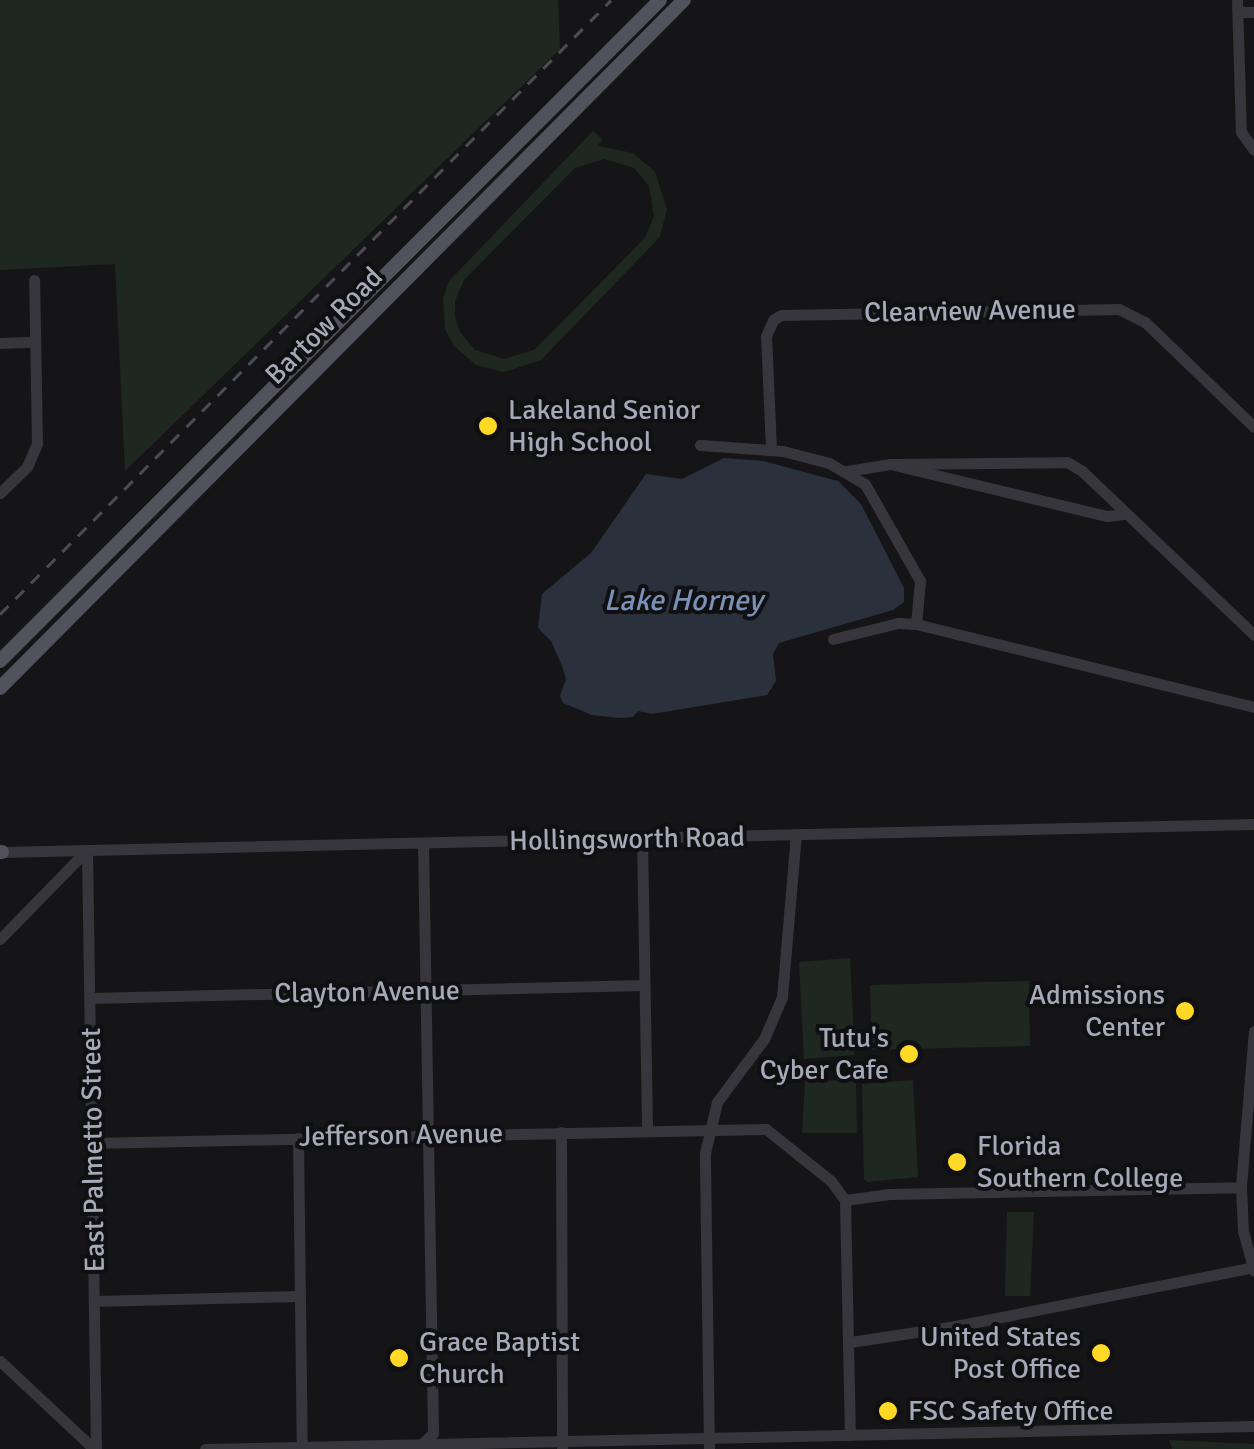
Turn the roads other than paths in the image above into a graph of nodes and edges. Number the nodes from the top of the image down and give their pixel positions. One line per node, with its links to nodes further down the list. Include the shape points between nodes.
1 (660, 0): 9 (main road, Bartow Road)
2 (684, 0): 10 (main road, Bartow Road)
3 (1238, 6): 4 (street); 5 (street, via 1240,132)
4 (1254, 12)
5 (1252, 149)
6 (34, 280): 7 (street)
7 (35, 342): 8 (street); 16 (street, via 37,444)
8 (0, 343)
9 (302, 358): 10 (street); 21 (main road, Bartow Road)
10 (315, 371): 22 (main road, Bartow Road)
11 (1254, 428): 13 (street, Clearview Avenue, via 1145,322 1119,309 781,315 766,336)
12 (700, 444): 13 (street)
13 (771, 449): 15 (street)
14 (890, 464): 15 (street); 17 (street, via 1107,516); 17 (street, via 1067,462)
15 (847, 471): 18 (street, via 865,484 920,581)
16 (0, 493)
17 (1124, 514): 19 (street)
18 (916, 624): 20 (street); 23 (street)
19 (1254, 635)
20 (833, 640)
21 (0, 662)
22 (0, 688)
23 (1254, 707)
24 (1254, 824): 25 (street, Hollingsworth Road)
25 (796, 835): 26 (street, Hollingsworth Road); 35 (street, via 782,997 764,1039 727,1084)
26 (642, 838): 27 (street, Hollingsworth Road); 31 (street)
27 (423, 843): 28 (street, Hollingsworth Road); 32 (street)
28 (87, 850): 29 (street, Hollingsworth Road); 30 (street); 33 (street, East Palmetto Street)
29 (1, 852)
30 (0, 939)
31 (643, 985): 32 (street, Clayton Avenue); 36 (street)
32 (426, 991): 33 (street, Clayton Avenue); 38 (street)
33 (92, 998): 40 (street, East Palmetto Street)
34 (1254, 1031): 41 (street)
35 (711, 1128): 36 (street, Jefferson Avenue); 42 (street, Jefferson Avenue, via 756,1127 778,1135); 50 (street, via 705,1153)
36 (647, 1129): 37 (street, Jefferson Avenue)
37 (561, 1132): 38 (street, Jefferson Avenue); 51 (street)
38 (428, 1135): 39 (street, Jefferson Avenue); 53 (street, via 433,1433)
39 (298, 1138): 40 (street, Jefferson Avenue); 44 (street)
40 (92, 1143): 45 (street, East Palmetto Street)
41 (1241, 1187): 42 (street); 43 (street)
42 (845, 1200): 46 (street)
43 (1253, 1269): 46 (street)
44 (300, 1296): 45 (street); 52 (street)
45 (94, 1301): 54 (street, East Palmetto Street)
46 (850, 1342): 49 (street)
47 (0, 1361): 54 (street)
48 (1254, 1426): 49 (street)
49 (850, 1434): 50 (street)
50 (709, 1442): 51 (street)
51 (563, 1445): 53 (street)
52 (302, 1446): 53 (street); 55 (street)
53 (420, 1446)
54 (95, 1449)
55 (206, 1449)

